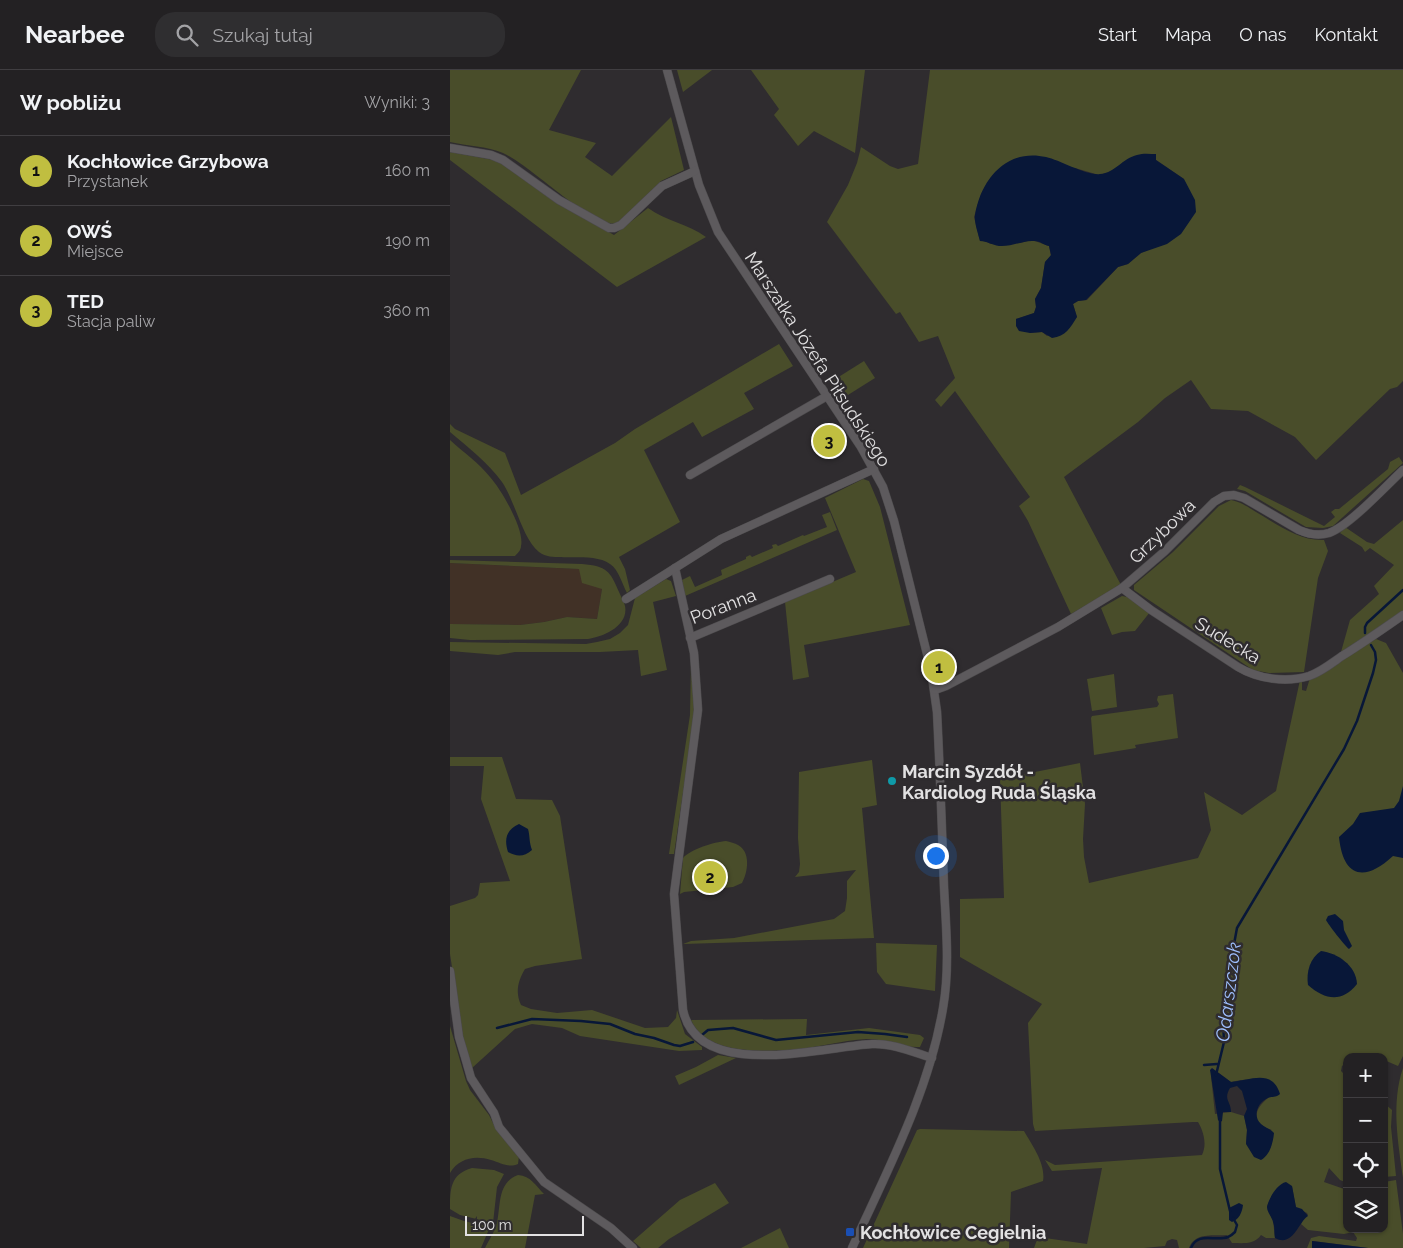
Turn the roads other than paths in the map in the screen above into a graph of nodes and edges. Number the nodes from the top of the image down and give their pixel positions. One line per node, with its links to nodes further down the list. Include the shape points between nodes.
1 (667, 70): 3 (street, Marszałka Józefa Piłsudskiego)
2 (450, 148): 3 (street, via 502,160 559,200 608,228 621,226 662,186)
3 (695, 171): 4 (street, Marszałka Józefa Piłsudskiego, via 718,232)
4 (827, 396): 5 (street, Marszałka Józefa Piłsudskiego); 7 (street)
5 (874, 469): 8 (street, via 721,539); 14 (street, Marszałka Józefa Piłsudskiego, via 894,521)
6 (1403, 470): 10 (street, Grzybowa, via 1342,526 1324,534 1299,530 1244,498 1224,496)
7 (690, 475)
8 (675, 568): 11 (street); 13 (street, Poranna)
9 (830, 579): 13 (street, Poranna)
10 (1122, 588): 12 (street, Sudecka, via 1231,662 1261,677 1311,675); 14 (street, Grzybowa, via 1047,633)
11 (626, 599)
12 (1403, 615)
13 (690, 638): 16 (street, via 696,667 698,710 674,894 686,1022 701,1041 723,1051 779,1055 874,1044)
14 (935, 690): 16 (street, Marszałka Józefa Piłsudskiego, via 947,955 943,1007)
15 (450, 971): 17 (street, via 465,1058 472,1078 499,1127 544,1182)
16 (932, 1058): 18 (street, Marszałka Józefa Piłsudskiego, via 909,1122)
17 (633, 1248)
18 (852, 1248)

